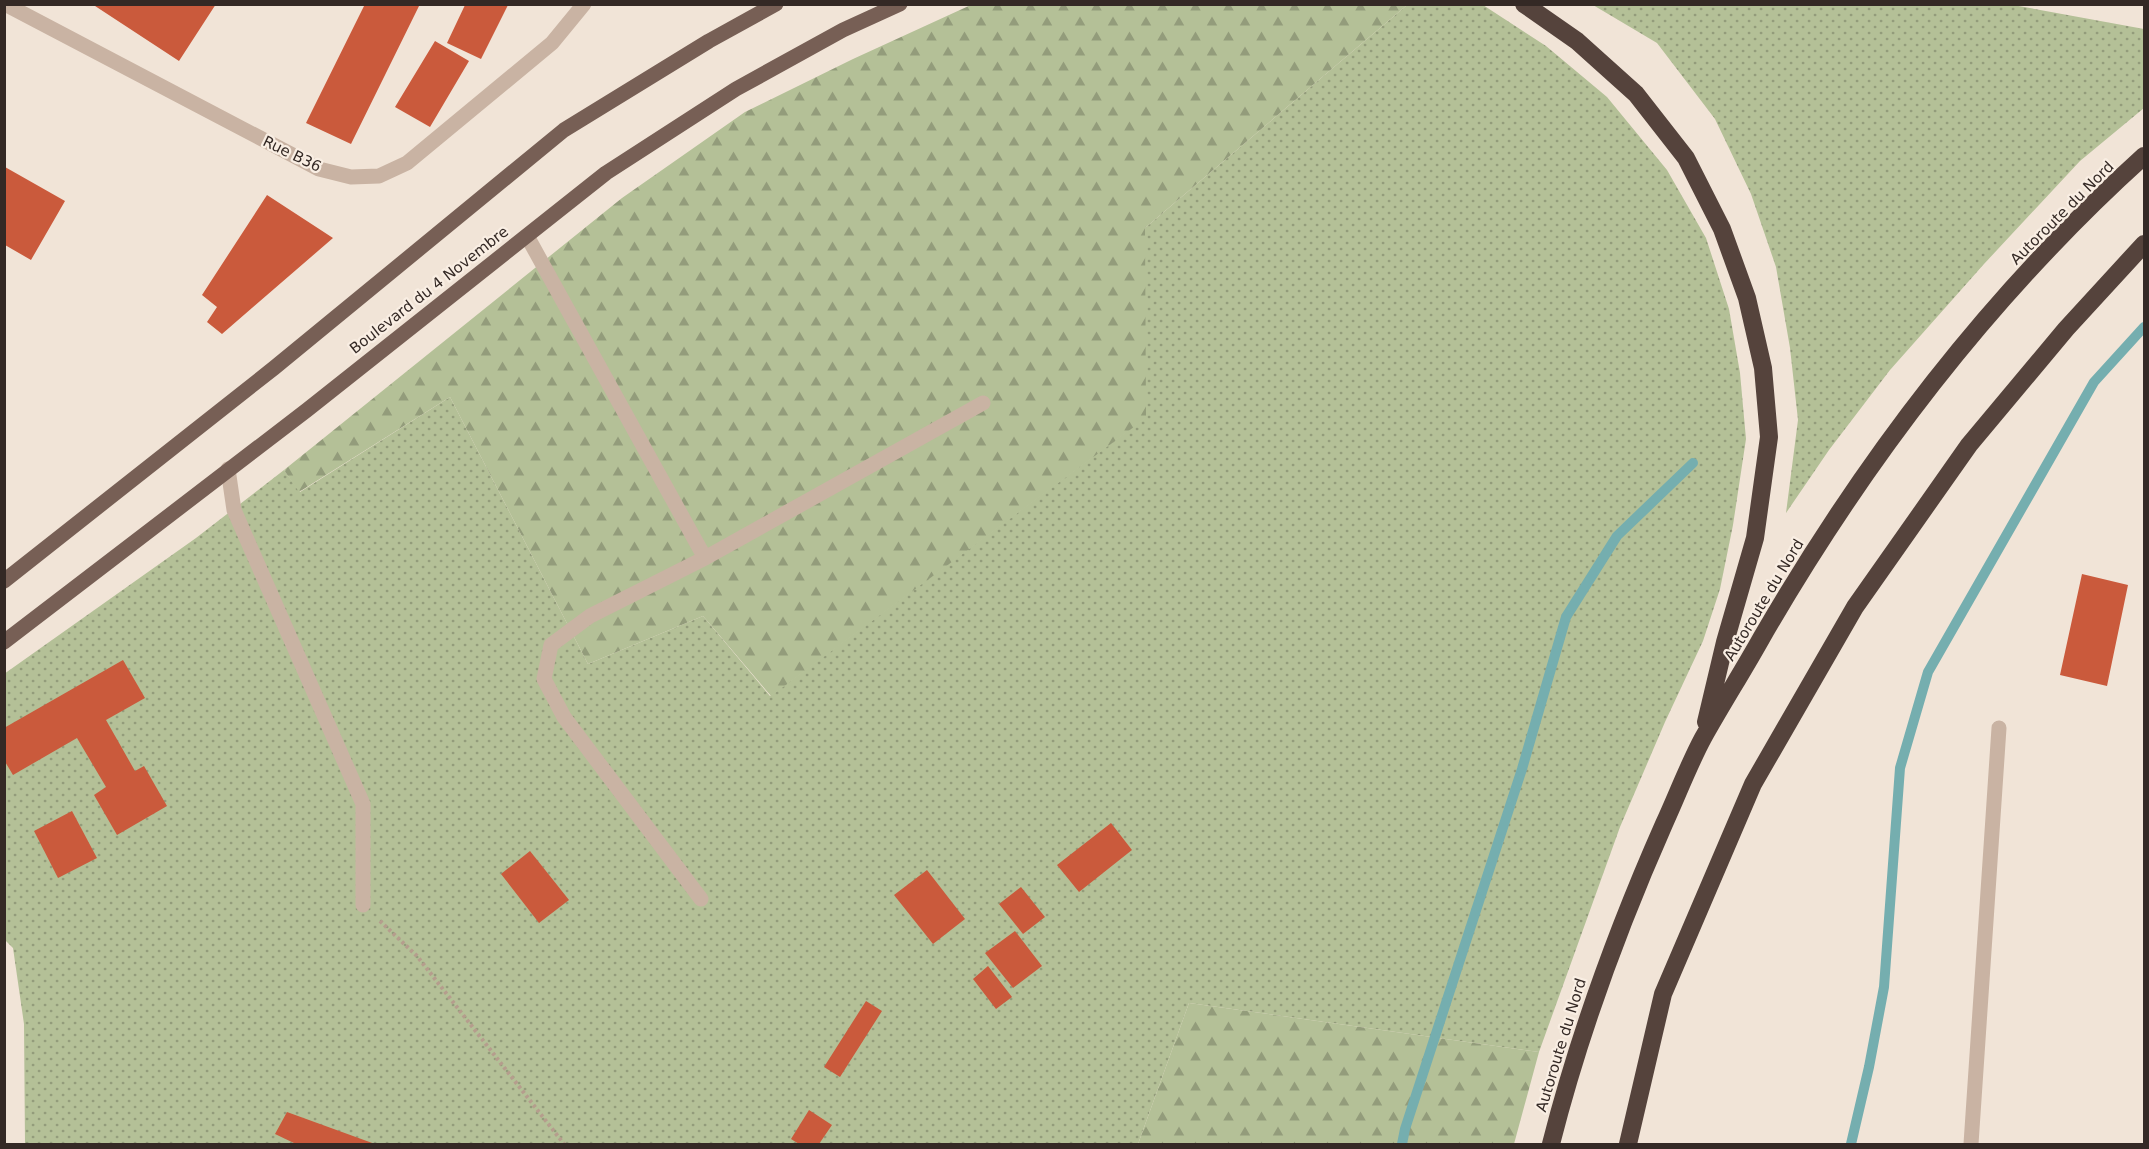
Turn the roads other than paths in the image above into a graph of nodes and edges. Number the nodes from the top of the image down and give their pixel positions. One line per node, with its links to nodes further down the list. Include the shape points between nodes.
1 (5, 4): 2 (street, Rue B36, via 319,169 351,177 379,176 407,163 552,43)
2 (584, 4)
3 (776, 4): 12 (main road, via 709,40 564,130 274,368)
4 (900, 4): 7 (main road, Boulevard du 4 Novembre, via 843,30 736,89 606,173)
5 (1524, 4): 15 (highway, via 1577,41 1636,94 1686,158 1722,229 1747,298 1763,368 1768,437 1755,538)
6 (2145, 156): 15 (highway, Autoroute du Nord, via 2016,284 1927,390 1803,567)
7 (527, 236): 10 (main road, Boulevard du 4 Novembre); 11 (street)
8 (2145, 244): 19 (highway, via 2066,329 1969,444 1855,608 1753,784 1663,994)
9 (983, 403): 11 (street)
10 (228, 470): 13 (main road, Boulevard du 4 Novembre); 17 (street, via 234,510 363,804)
11 (705, 558): 16 (street, via 590,616 551,645 544,679 564,717)
12 (4, 581)
13 (4, 642)
14 (1999, 728): 20 (street)
15 (1702, 741): 18 (highway, Autoroute du Nord, via 1602,975)
16 (701, 899)
17 (363, 905)
18 (1551, 1144)
19 (1628, 1144)
20 (1971, 1144)

